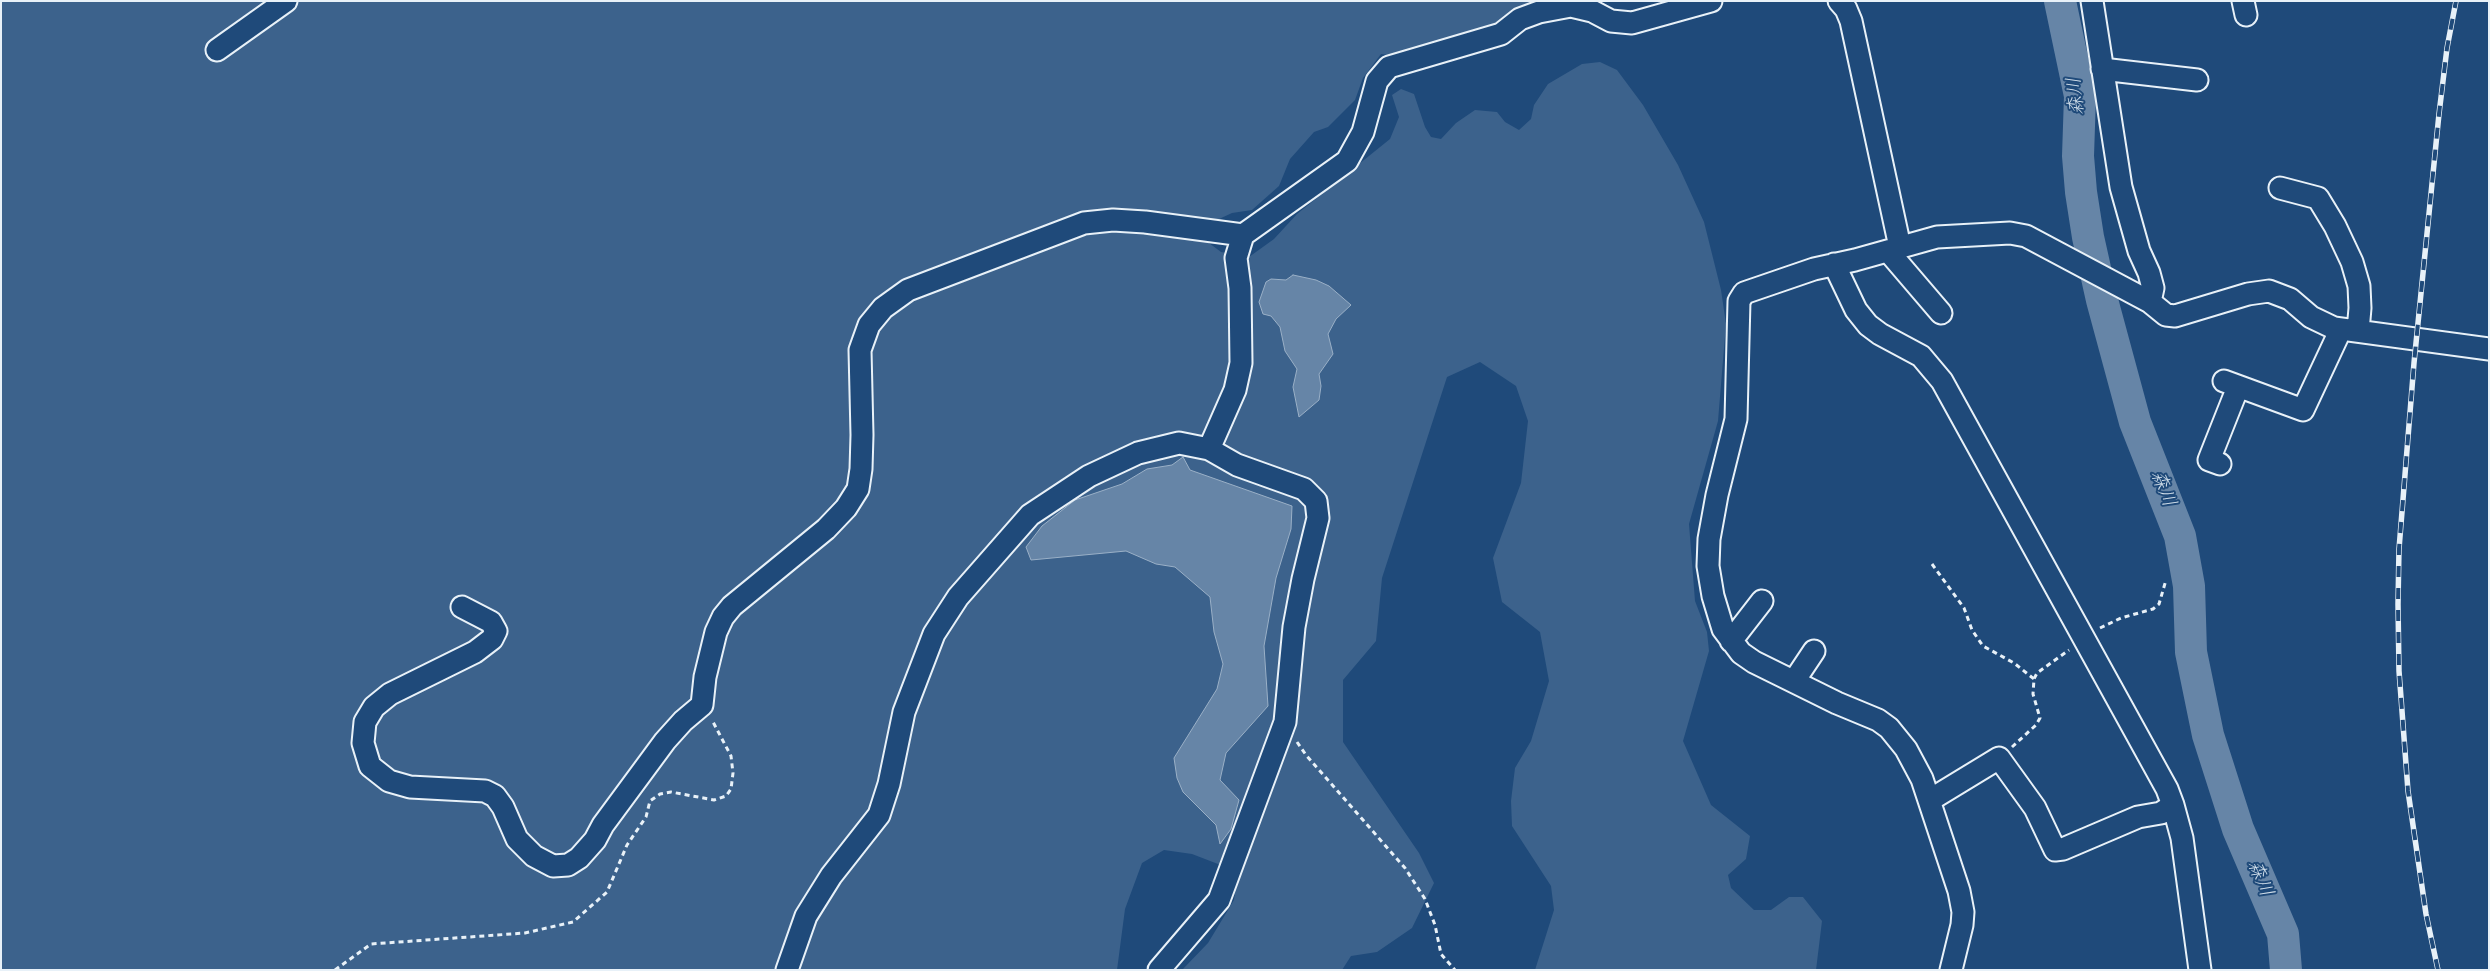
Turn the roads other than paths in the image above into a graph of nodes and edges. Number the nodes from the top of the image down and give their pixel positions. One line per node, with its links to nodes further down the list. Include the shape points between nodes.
1 (286, 1): 5 (street)
2 (1711, 1): 9 (street, via 1632,23 1611,21 1592,11 1571,6 1539,12 1520,19 1501,34 1389,67 1377,81 1363,132 1347,161)
3 (1839, 1): 10 (street, via 1851,21)
4 (2092, 1): 6 (street)
5 (217, 50)
6 (2102, 69): 7 (street); 12 (street, via 2121,187 2153,288)
7 (2197, 80)
8 (2280, 188): 14 (street, via 2318,198 2335,226 2359,286)
9 (1243, 235): 16 (street, via 1236,258 1240,288 1241,363 1235,390); 19 (street, via 1146,222 1112,220 1084,223 908,290 883,308 870,325 860,350 862,434 858,488 846,508 826,529 732,606 723,617 705,677 702,705 665,741 595,840 568,865 553,866 534,856 517,839 495,796 485,791 410,787 389,780 370,766 363,743 365,722 374,707 390,694 475,652 492,639 496,630 491,622)
10 (1894, 249): 11 (street); 12 (street, via 1937,237 2010,232 2026,236); 13 (street)
11 (1834, 264): 20 (street, via 1744,294 1739,301 1736,419 1717,495 1708,566 1713,596 1723,628); 24 (street, via 1856,310 1868,325 1921,356 1942,382)
12 (2144, 299): 14 (street, via 2166,315 2176,316 2248,294 2269,291 2290,299 2311,317 2334,328)
13 (1941, 313)
14 (2350, 330): 15 (street); 17 (street, via 2303,410 2231,384 2209,460)
15 (2489, 349)
16 (1209, 449): 25 (street, via 1179,443 1138,454 1089,476 1030,515 958,597 934,634 904,712 879,815 831,876 806,916); 26 (street, via 1237,465 1304,489 1316,501 1318,518 1294,627 1286,722 1219,900)
17 (2220, 464)
18 (1762, 601): 20 (street)
19 (462, 606)
20 (1731, 641): 22 (street, via 1754,662)
21 (1814, 651): 22 (street)
22 (1794, 681): 23 (street, via 1889,728 1906,749)
23 (1930, 800): 24 (street, via 1999,758 2035,808 2055,850 2063,850 2138,817 2161,813); 27 (street, via 1960,892 1963,912)
24 (2174, 805): 28 (street, via 2182,838)
25 (788, 970)
26 (1159, 970)
27 (1951, 970)
28 (2200, 970)

